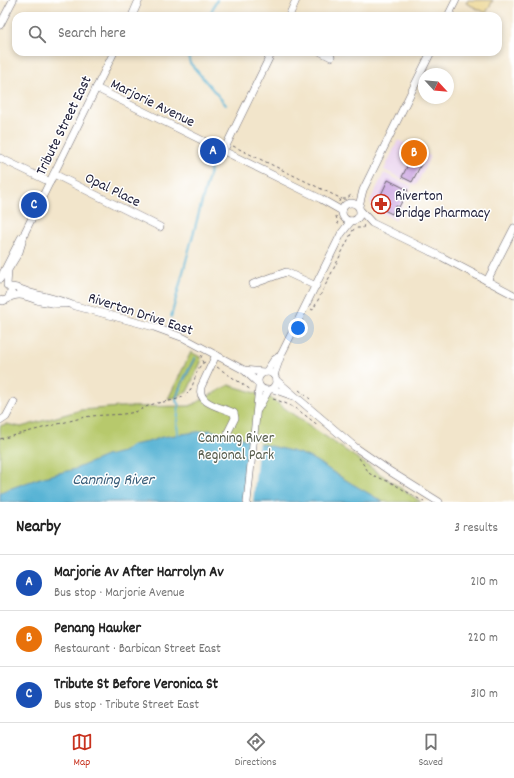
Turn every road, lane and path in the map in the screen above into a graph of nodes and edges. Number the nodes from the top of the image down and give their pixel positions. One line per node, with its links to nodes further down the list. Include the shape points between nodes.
1 (13, 0): 8 (street)
2 (139, 0): 5 (street)
3 (296, 0): 6 (street)
4 (456, 0): 7 (street)
5 (134, 12)
6 (291, 12)
7 (450, 12)
8 (0, 25)
9 (112, 56): 12 (street, Tribute Street East)
10 (270, 56): 14 (street)
11 (429, 56): 18 (street)
12 (96, 88): 14 (street, Marjorie Avenue); 16 (street, Tribute Street East)
13 (231, 144): 19 (path)
14 (224, 150): 19 (street, Marjorie Avenue, via 328,202)
15 (0, 158): 17 (street)
16 (54, 174): 17 (street, Tribute Street East); 26 (street, Opal Place)
17 (50, 182): 28 (street, Tribute Street East)
18 (363, 190): 19 (street); 20 (street)
19 (345, 205): 20 (street, Marjorie Avenue, via 356,203); 22 (street, Marjorie Avenue, via 346,219); 29 (street)
20 (360, 209): 22 (street, via 358,218); 23 (street, Marjorie Avenue)
21 (334, 214): 24 (path)
22 (352, 221): 23 (street, Marjorie Avenue); 29 (street)
23 (372, 223): 31 (street, Marjorie Avenue)
24 (340, 224)
25 (364, 225): 39 (path, via 363,228 353,230 313,310)
26 (160, 227)
27 (514, 228): 31 (street)
28 (26, 232): 30 (street, Tribute Street East, via 18,242); 33 (street, Tribute Street East, via 19,252 8,270)
29 (341, 234): 34 (street)
30 (0, 279)
31 (487, 281): 35 (street, Marjorie Avenue)
32 (253, 284): 34 (street, via 286,272)
33 (5, 285): 36 (street, via 11,292); 38 (street, Riverton Drive East, via 56,298)
34 (316, 286): 41 (street)
35 (514, 295)
36 (10, 297): 37 (street, Riverton Drive East); 38 (street, Riverton Drive East, via 16,294 25,295 54,304)
37 (0, 300)
38 (72, 305): 40 (street, Riverton Drive East, via 171,333)
39 (310, 309)
40 (216, 355): 42 (street); 43 (street, Riverton Drive East)
41 (281, 355): 44 (street); 45 (street)
42 (212, 364): 48 (path); 54 (street, via 200,393 210,404 234,413 235,418); 55 (path, via 203,363 190,391 184,396 151,404 134,412 85,417)
43 (244, 370): 44 (street, Riverton Drive East); 46 (street, Riverton Drive East)
44 (265, 372): 45 (street, Riverton Drive East, via 269,372); 46 (street, via 258,378)
45 (275, 378): 47 (street); 49 (street, Riverton Drive East)
46 (258, 385): 47 (street, Riverton Drive East, via 263,390); 52 (street)
47 (273, 390): 49 (street, Riverton Drive East); 50 (path); 52 (street)
48 (252, 391)
49 (295, 396): 57 (street, Riverton Drive East, via 355,447)
50 (275, 399)
51 (14, 402): 53 (street, via 6,417)
52 (256, 413): 56 (street)
53 (0, 421)
54 (228, 432)
55 (0, 439)
56 (247, 502)
57 (440, 502)

